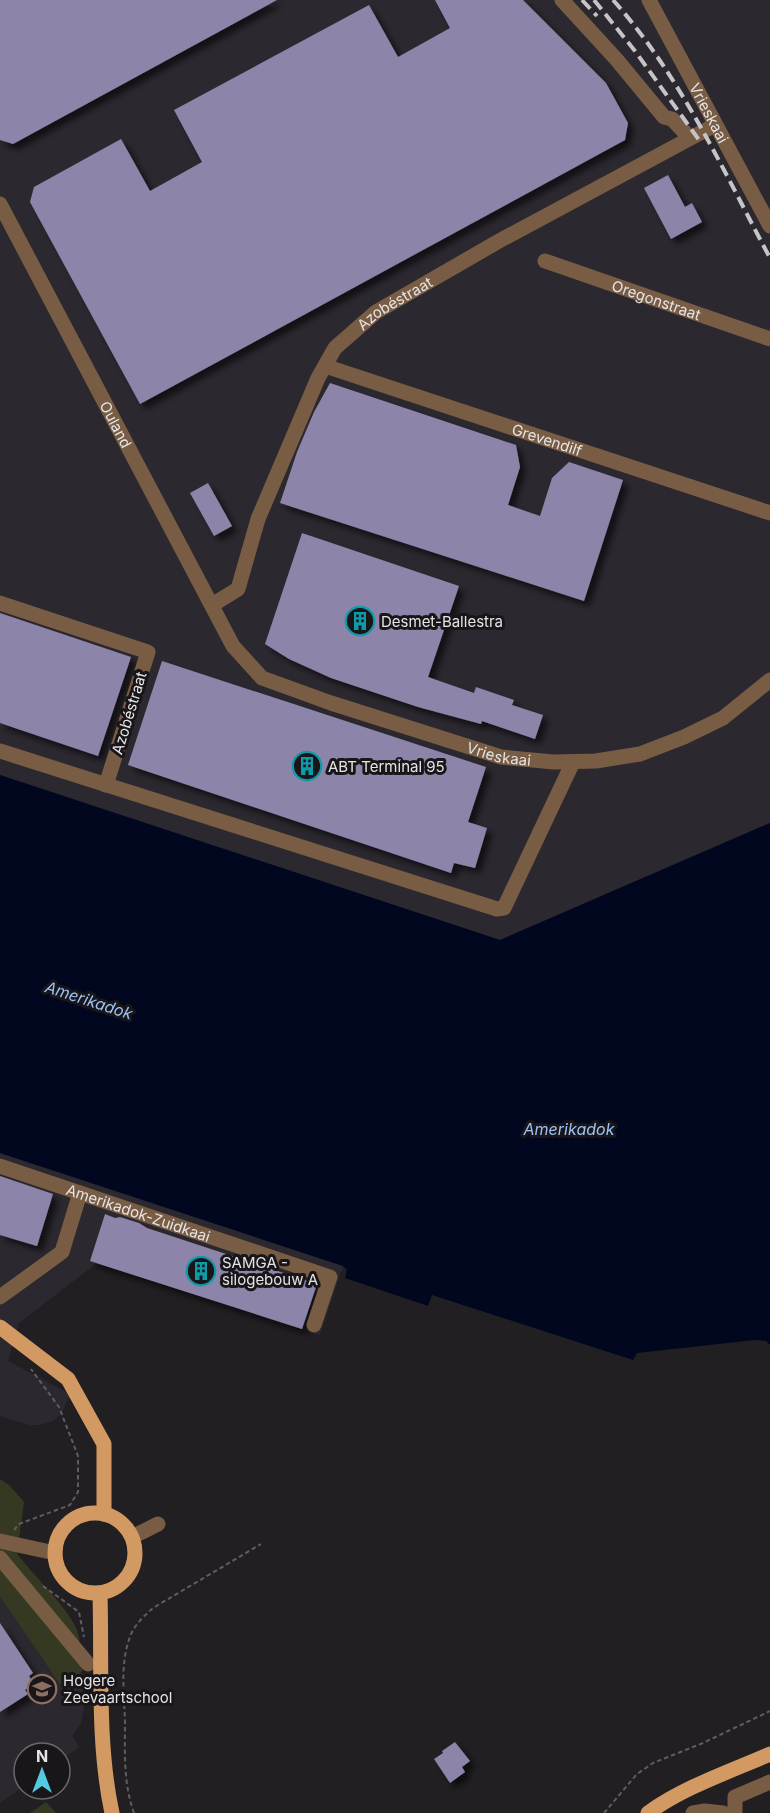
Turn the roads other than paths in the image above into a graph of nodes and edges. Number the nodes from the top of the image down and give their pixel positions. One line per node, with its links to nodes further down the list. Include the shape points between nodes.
1 (562, 0): 4 (street, via 664,117 672,119)
2 (649, 0): 3 (street, Vrieskaai)
3 (715, 125): 4 (street, Azobéstraat); 6 (street, Vrieskaai)
4 (690, 138): 9 (street, Azobéstraat, via 376,312 335,348)
5 (0, 204): 12 (street, Ouland)
6 (770, 226)
7 (544, 261): 8 (street, Oregonstraat)
8 (770, 339)
9 (325, 366): 10 (street, Grevendilf); 12 (street, Azobéstraat, via 258,519 238,588)
10 (770, 513)
11 (0, 603): 17 (street, Azobéstraat, via 148,652)
12 (212, 605): 13 (street, Ouland)
13 (233, 646): 16 (street, Vrieskaai, via 262,678 331,704 501,757)
14 (770, 680): 16 (street, Vrieskaai, via 723,718 684,737 640,754)
15 (0, 751): 17 (street)
16 (573, 762): 17 (street, via 504,908 497,909)
17 (106, 785)
18 (0, 1166): 19 (street, Amerikadok-Zuidkaai)
19 (80, 1193): 20 (street, via 62,1252); 21 (street, Amerikadok-Zuidkaai, via 330,1276)
20 (0, 1297)
21 (314, 1325)
22 (0, 1327): 23 (main road, via 68,1379 104,1444)
23 (104, 1514): 25 (main road, via 116,1518); 27 (main road, via 80,1516 68,1524 59,1535)
24 (158, 1524): 25 (street)
25 (132, 1537): 29 (main road, via 135,1561 131,1573 113,1590)
26 (2, 1541): 27 (street)
27 (55, 1553): 29 (main road, via 62,1576 72,1587)
28 (0, 1558): 30 (street)
29 (100, 1594): 33 (main road, via 103,1746)
30 (88, 1664)
31 (770, 1754): 34 (main road, via 685,1791)
32 (770, 1782): 37 (street, via 735,1797)
33 (112, 1813)
34 (648, 1813)
35 (693, 1813): 36 (street)
36 (723, 1813)
37 (735, 1813)

